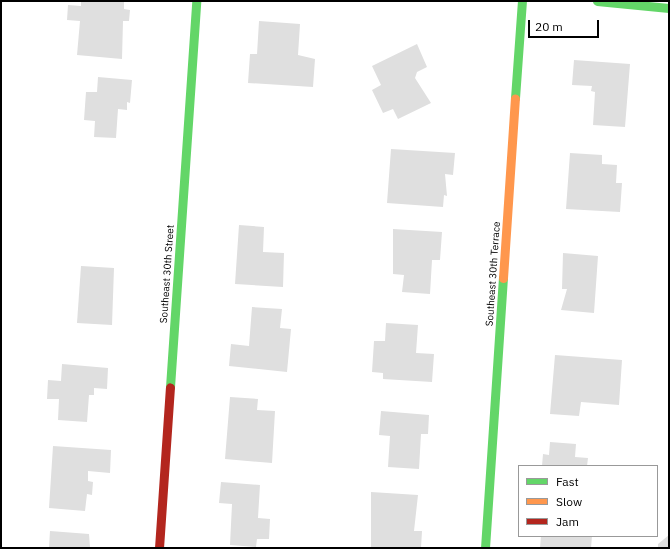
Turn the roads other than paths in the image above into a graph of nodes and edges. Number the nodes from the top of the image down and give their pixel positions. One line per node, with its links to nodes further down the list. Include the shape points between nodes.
1 (196, 1): 5 (street, Southeast 30th Street)
2 (522, 1): 6 (street, Southeast 30th Terrace)
3 (597, 1): 4 (street)
4 (669, 8)
5 (159, 548)
6 (485, 548)

